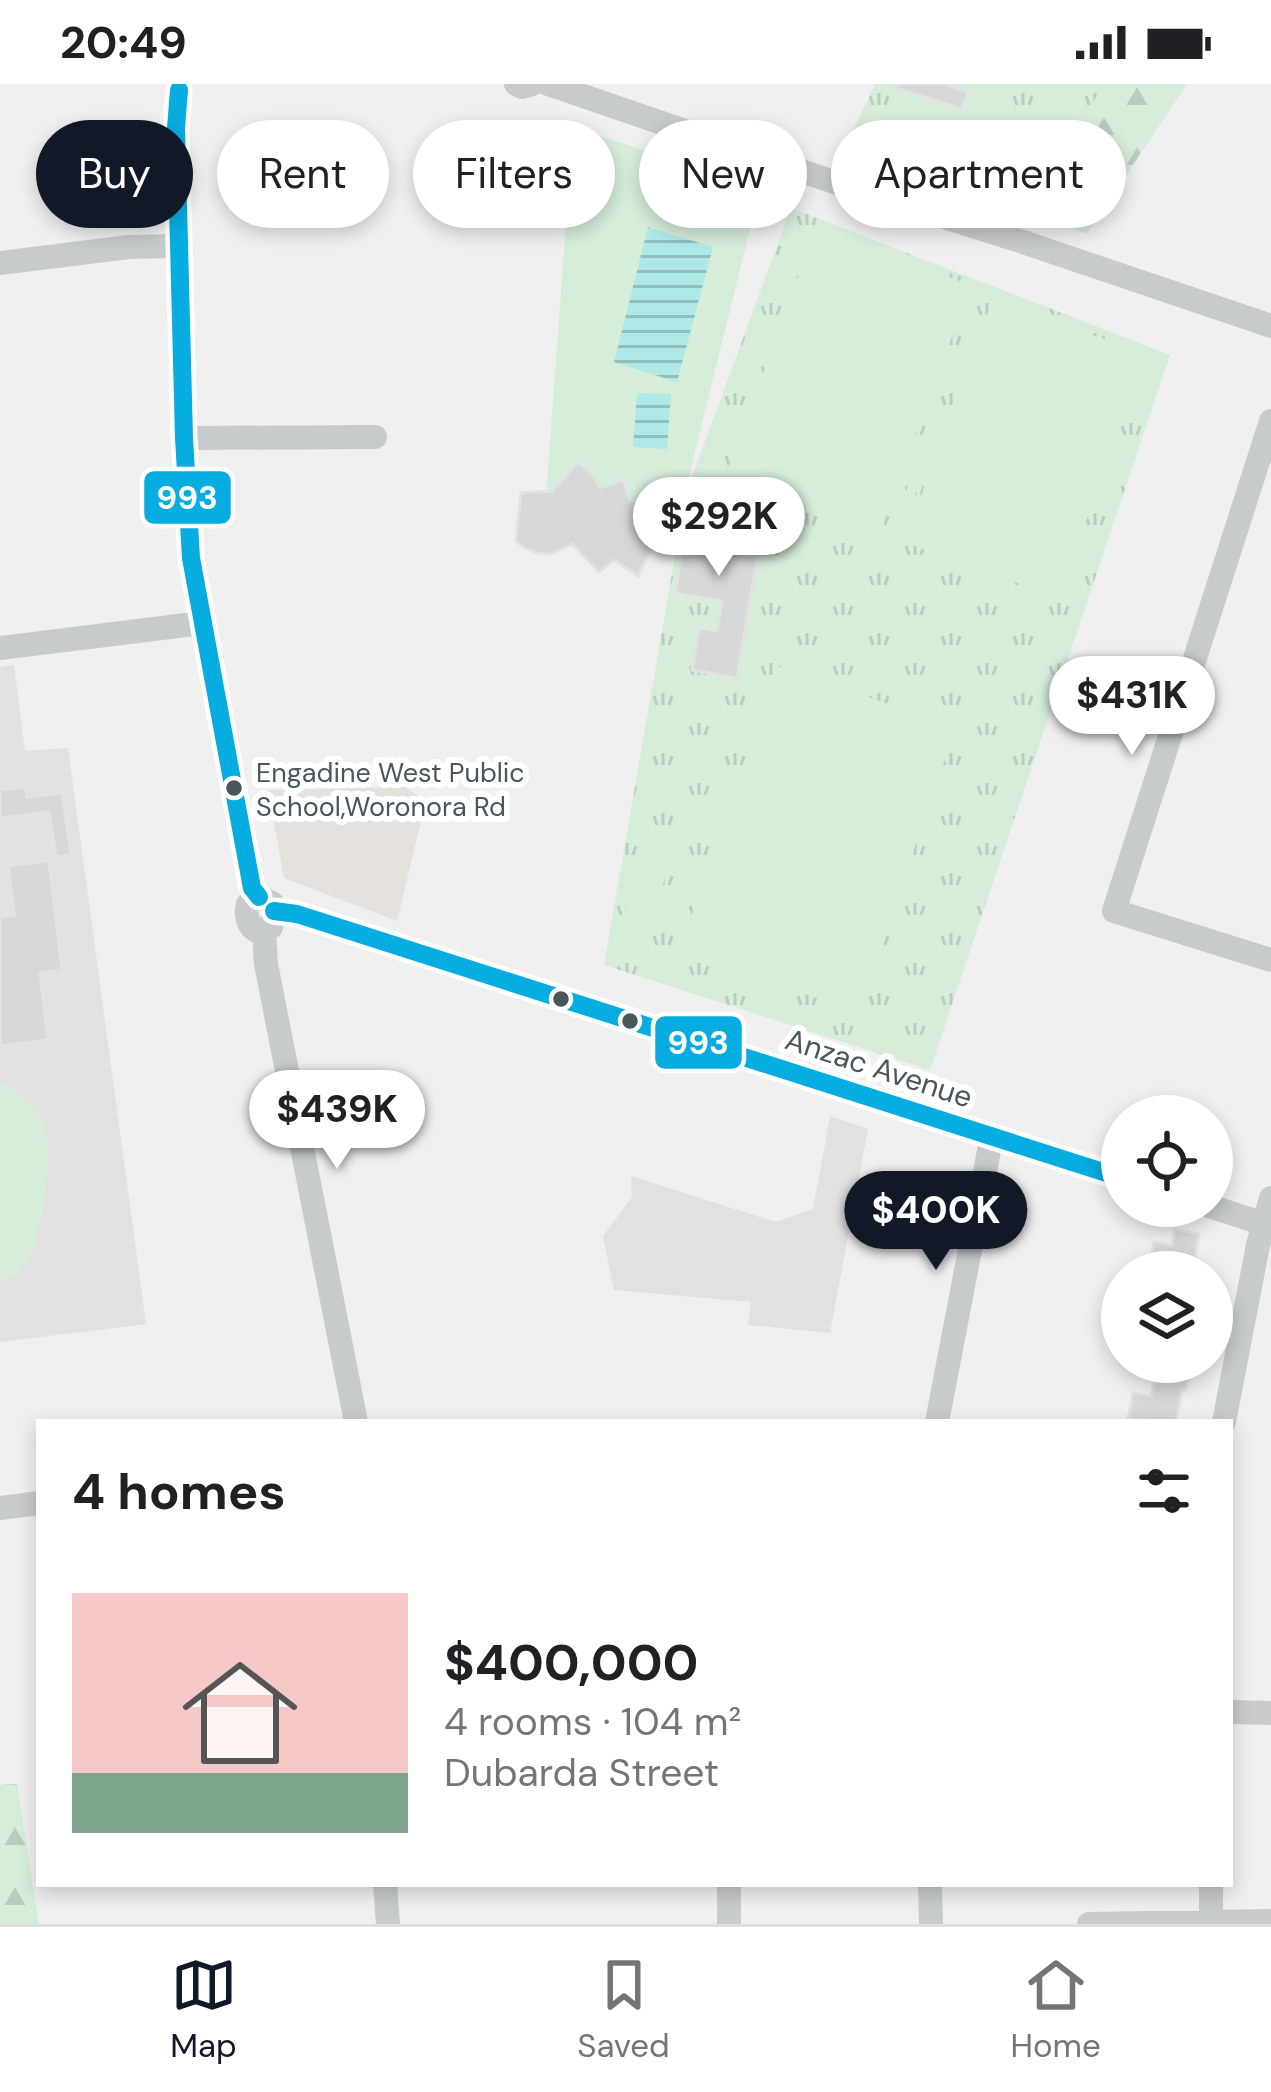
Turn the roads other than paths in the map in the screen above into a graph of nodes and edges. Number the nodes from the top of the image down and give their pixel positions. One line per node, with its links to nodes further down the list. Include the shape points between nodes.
1 (516, 84): 2 (street)
2 (532, 84)
3 (548, 84): 7 (street)
4 (180, 86): 5 (street)
5 (179, 246): 6 (street); 10 (street)
6 (0, 263)
7 (1271, 326)
8 (1271, 421): 14 (street, via 1114,911)
9 (376, 437): 10 (street)
10 (184, 438): 11 (street)
11 (202, 623): 12 (street); 13 (street, via 253,888)
12 (0, 649)
13 (266, 913): 15 (street, Anzac Avenue, via 297,914 442,958); 20 (street, via 266,964)
14 (1271, 960)
15 (992, 1136): 16 (street, Anzac Avenue); 21 (street)
16 (1101, 1171)
17 (1271, 1198): 19 (street)
18 (1233, 1214): 19 (street)
19 (1267, 1225): 22 (street)
20 (355, 1419)
21 (938, 1419)
22 (1225, 1419)
23 (36, 1503): 24 (street)
24 (0, 1508)
25 (1233, 1712): 26 (street)
26 (1271, 1713)
27 (385, 1887): 33 (street)
28 (729, 1887): 34 (street)
29 (930, 1887): 35 (street)
30 (1211, 1887): 32 (street)
31 (1271, 1921): 32 (street)
32 (1211, 1923): 36 (street)
33 (388, 1924)
34 (729, 1924)
35 (931, 1924)
36 (1090, 1924)

